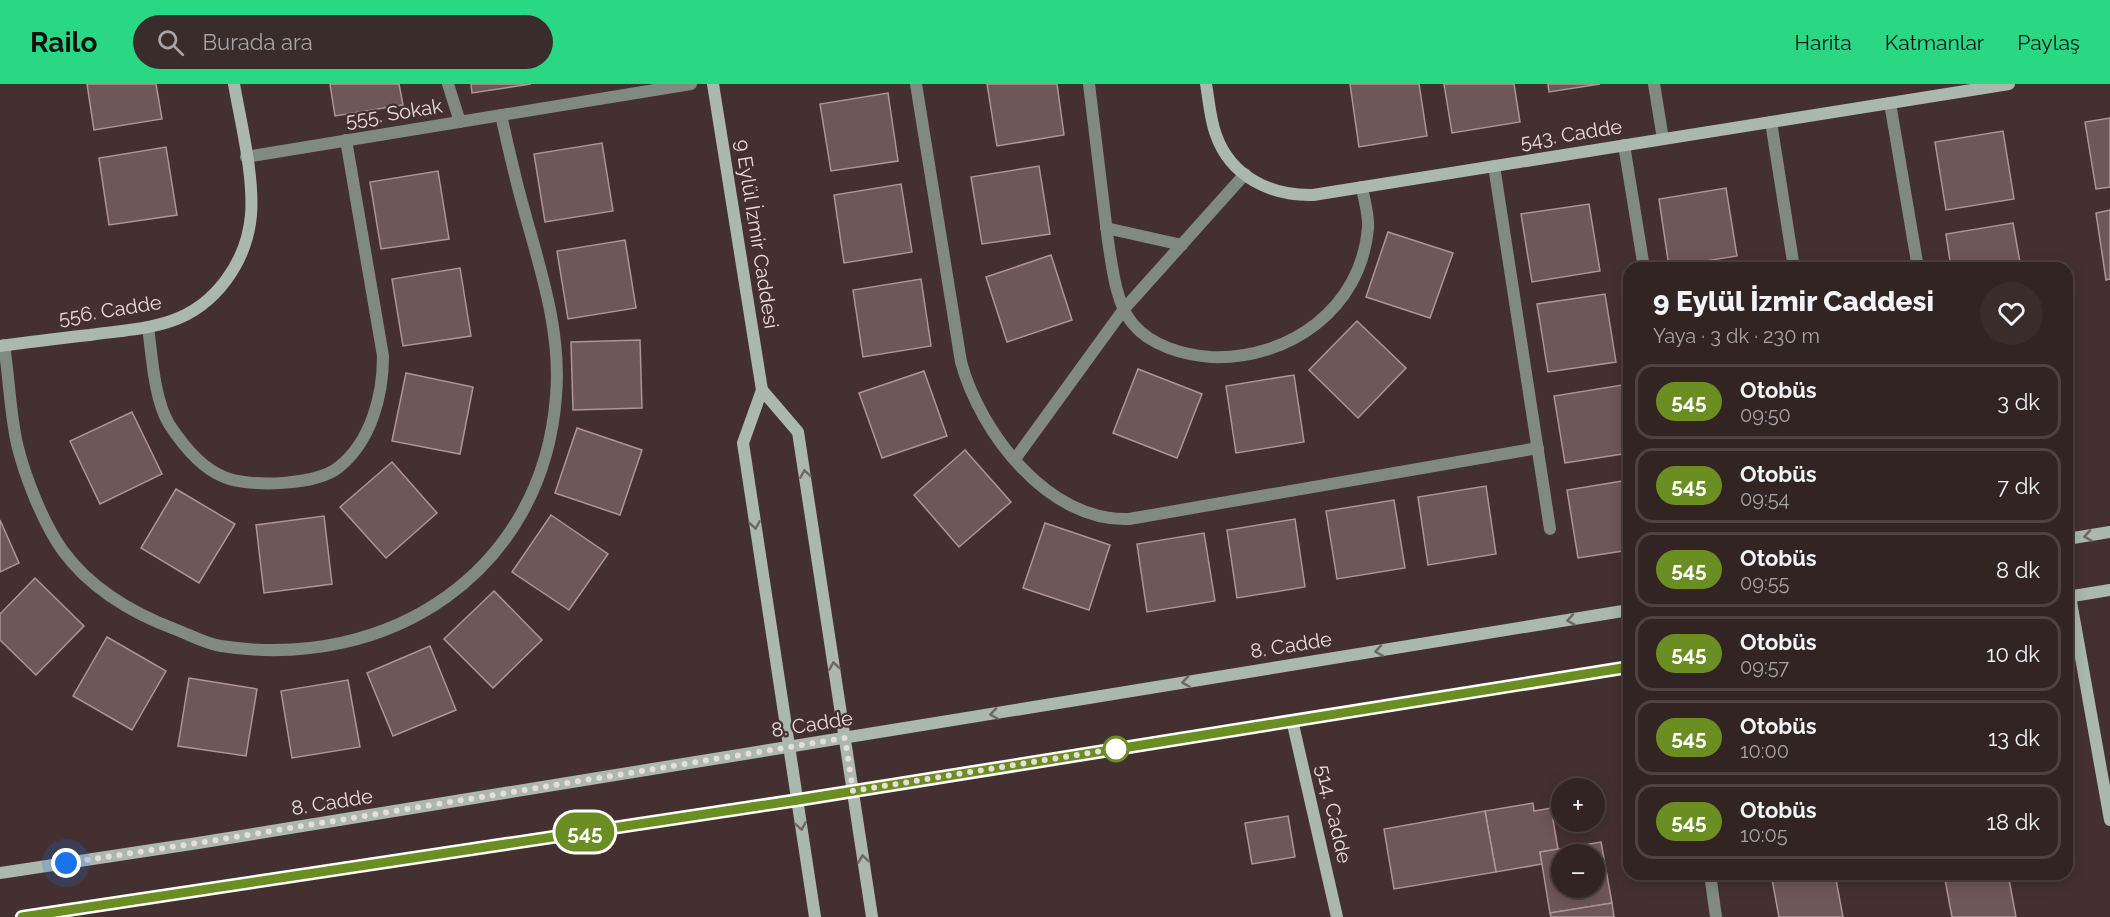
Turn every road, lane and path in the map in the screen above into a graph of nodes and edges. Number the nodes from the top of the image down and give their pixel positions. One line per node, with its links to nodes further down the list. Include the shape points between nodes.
1 (234, 84): 17 (main road, 556. Cadde)
2 (448, 84): 12 (street)
3 (691, 84): 11 (street, 555. Sokak)
4 (713, 84): 29 (main road, 9 Eylül İzmir Caddesi)
5 (916, 84): 31 (street, via 961,362 986,422)
6 (1089, 84): 21 (street)
7 (1206, 84): 19 (main road, 543. Cadde, via 1216,136 1226,156)
8 (1654, 84): 14 (street)
9 (2008, 84): 10 (main road, 543. Cadde)
10 (1890, 103): 13 (main road, 543. Cadde); 25 (street)
11 (501, 115): 12 (street, 555. Sokak); 28 (street, via 540,267 557,352 550,440 517,523 490,560 456,590 417,615 376,634 291,650 218,646 145,619 94,585 63,551 38,507 17,444)
12 (460, 122): 15 (street, 555. Sokak)
13 (1771, 122): 14 (main road, 543. Cadde); 24 (street)
14 (1663, 139): 16 (main road, 543. Cadde)
15 (346, 140): 17 (street, 555. Sokak); 27 (street, via 383,356 377,406 349,458 337,469 282,483 225,478 207,467 168,422 160,401)
16 (1624, 145): 18 (main road, 543. Cadde); 23 (street)
17 (246, 157): 27 (main road, 556. Cadde, via 251,214 247,241 237,265 219,289 197,308 172,321)
18 (1494, 166): 20 (main road, 543. Cadde); 30 (street)
19 (1245, 174): 20 (main road, 543. Cadde, via 1271,190 1297,195); 22 (street)
20 (1362, 187): 26 (street, via 1369,225 1359,266 1327,314 1312,329 1289,342 1243,355 1195,356 1150,339 1133,324)
21 (1106, 228): 22 (street); 26 (street)
22 (1182, 245): 26 (street)
23 (1643, 262)
24 (1793, 262)
25 (1917, 262)
26 (1124, 309): 31 (street)
27 (148, 327): 28 (main road, 556. Cadde)
28 (2, 345)
29 (762, 390): 41 (main road, one-way to 29, via 798,432); 42 (main road, 9 Eylül İzmir Caddesi, one-way to 42, via 742,443)
30 (1538, 448): 31 (street, via 1116,520 1061,500); 32 (street)
31 (1015, 459)
32 (1550, 529)
33 (2110, 532): 34 (main road, one-way to 34)
34 (2073, 538)
35 (2110, 590): 36 (main road)
36 (2073, 596)
37 (1623, 611): 41 (main road, 8. Cadde, one-way to 41)
38 (2073, 619): 45 (main road)
39 (1623, 668): 40 (main road)
40 (1292, 720): 43 (main road); 51 (main road, 514. Cadde)
41 (845, 738): 42 (main road, 8. Cadde); 43 (main road)
42 (789, 747): 44 (main road, 9 Eylül İzmir Caddesi); 46 (main road, 8. Cadde)
43 (853, 791): 44 (main road); 50 (main road, one-way to 43)
44 (798, 800): 48 (main road); 49 (main road, 9 Eylül İzmir Caddesi, one-way to 49)
45 (2110, 820)
46 (0, 873)
47 (1711, 880): 52 (street)
48 (21, 917)
49 (815, 917)
50 (872, 917)
51 (1337, 917)
52 (1716, 917)

